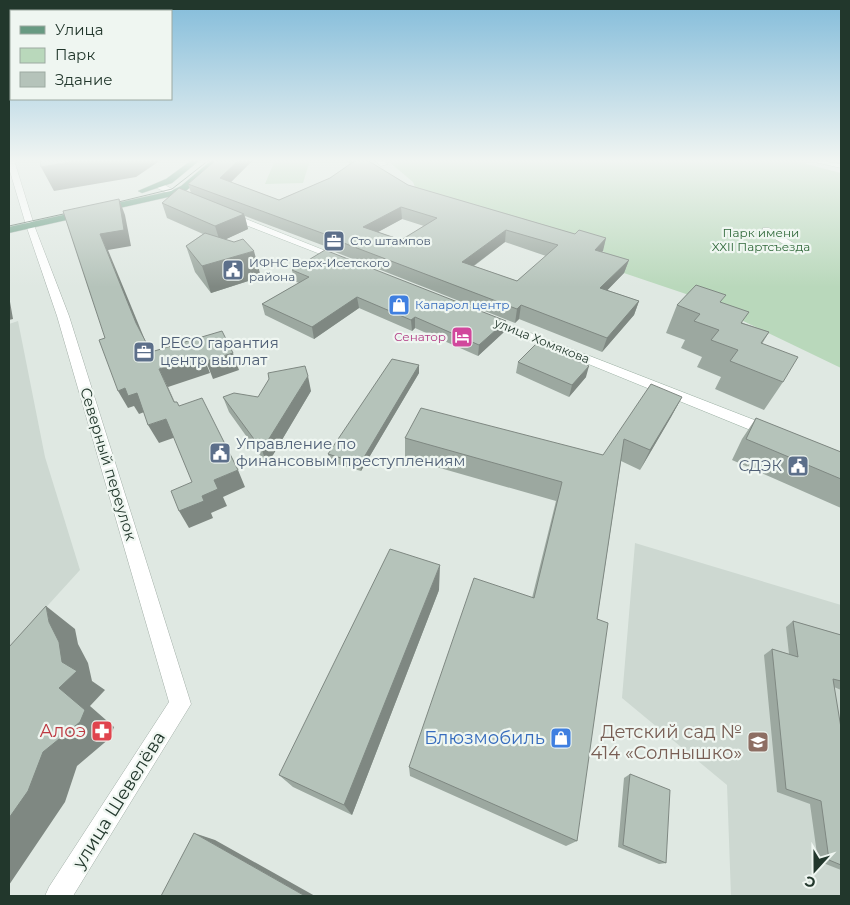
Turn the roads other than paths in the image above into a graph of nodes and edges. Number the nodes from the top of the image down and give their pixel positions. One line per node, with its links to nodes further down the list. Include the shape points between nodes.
1 (22, 202): 10 (street, Северный переулок)
2 (89, 202): 6 (main road)
3 (126, 202): 10 (main road)
4 (195, 202): 5 (street)
5 (199, 204)
6 (72, 206)
7 (216, 210): 14 (street)
8 (44, 212): 10 (main road)
9 (9, 220): 10 (main road)
10 (28, 221): 11 (main road); 17 (street, Северный переулок, via 63,316)
11 (9, 230)
12 (766, 230): 13 (street)
13 (790, 244)
14 (350, 263)
15 (474, 313): 16 (street, улица Хомякова)
16 (786, 438)
17 (180, 704): 18 (street, улица Шевелёва)
18 (58, 896)

